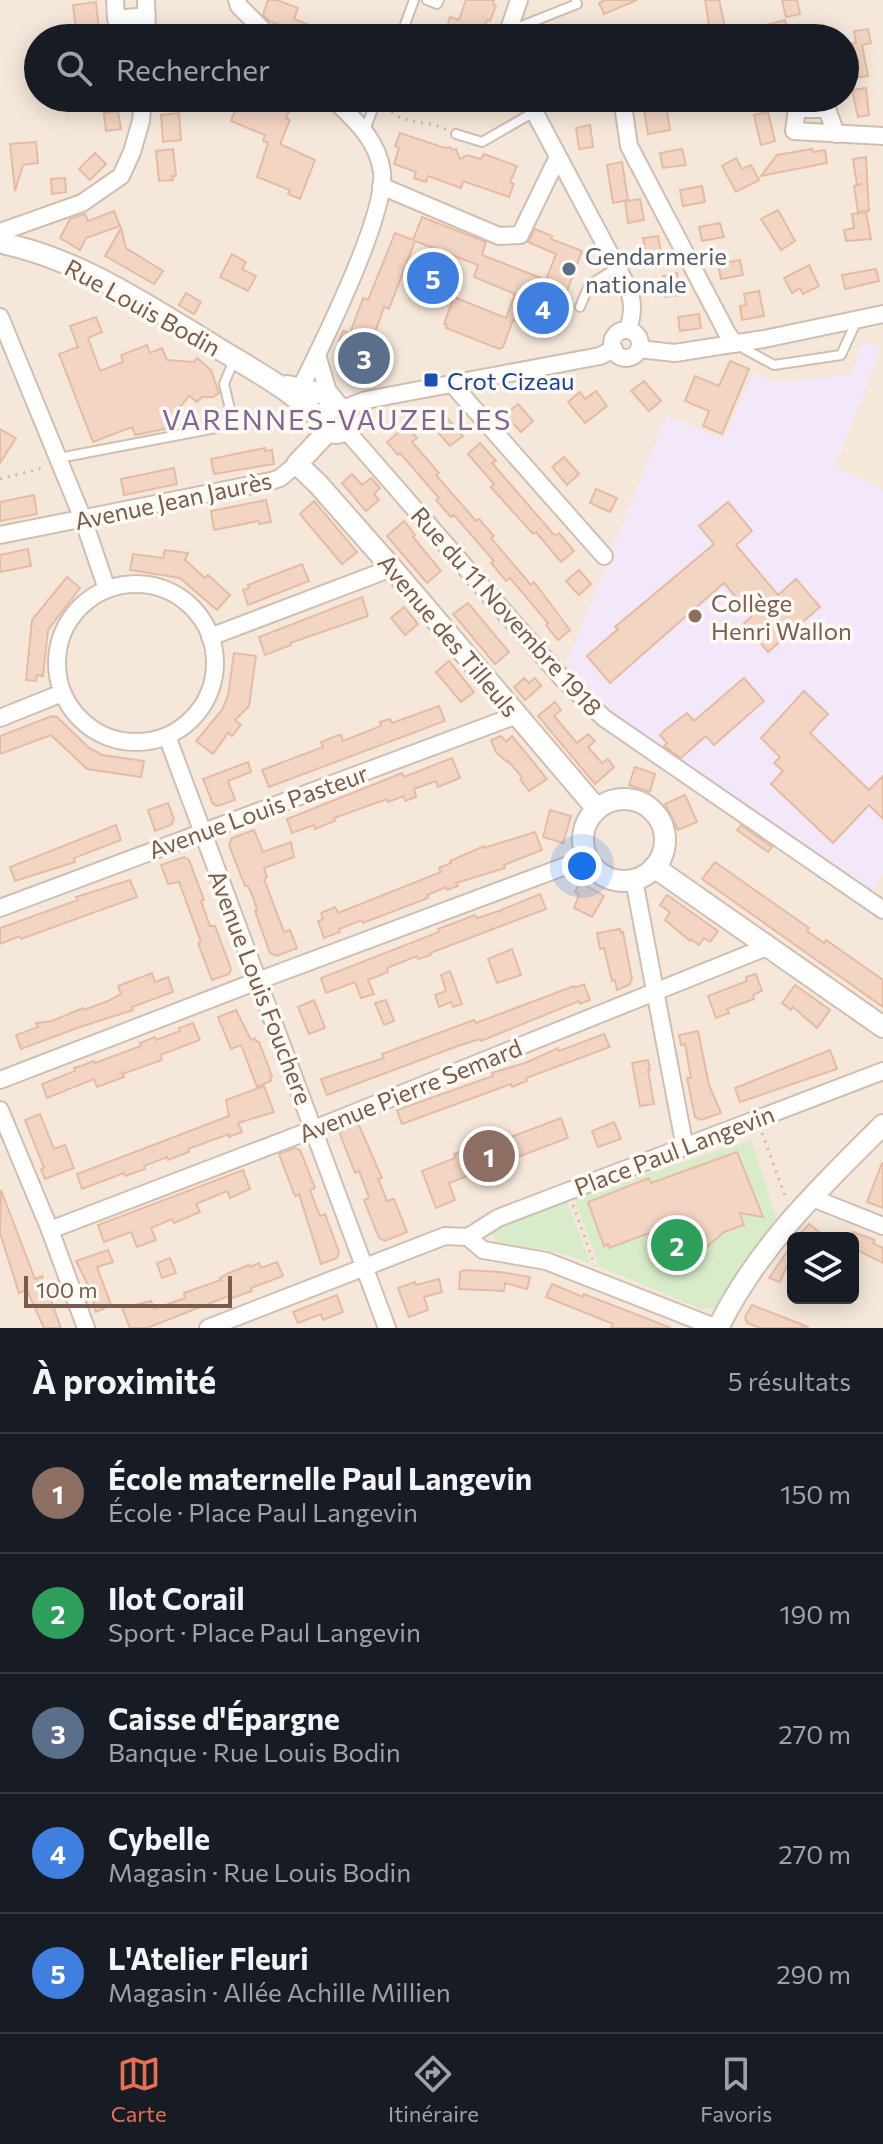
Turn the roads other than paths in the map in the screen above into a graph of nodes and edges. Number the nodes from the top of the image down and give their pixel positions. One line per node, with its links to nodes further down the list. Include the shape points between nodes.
1 (115, 0): 8 (street, via 116,19)
2 (237, 0): 9 (street)
3 (414, 0): 10 (lane)
4 (427, 0): 5 (lane)
5 (439, 0)
6 (519, 0): 11 (street)
7 (576, 0): 12 (lane, via 577,4)
8 (146, 8)
9 (257, 24)
10 (405, 24)
11 (511, 24)
12 (530, 24)
13 (142, 112): 25 (street, via 121,176 82,203)
14 (346, 112): 19 (street)
15 (372, 112): 19 (lane)
16 (522, 112): 20 (lane, via 482,142)
17 (534, 112): 23 (street)
18 (624, 112): 34 (street, via 629,146)
19 (365, 130): 24 (street, via 382,173)
20 (456, 134)
21 (836, 134): 22 (street)
22 (883, 136)
23 (557, 159): 24 (street, via 520,235 499,236); 28 (street)
24 (381, 186): 37 (street, via 370,232)
25 (32, 221): 26 (street); 27 (street)
26 (2, 239): 27 (street, Rue Louis Bodin)
27 (34, 250): 38 (street, Rue Louis Bodin, via 93,275)
28 (617, 268): 29 (lane, via 589,285); 33 (street, via 633,300)
29 (580, 307)
30 (883, 314): 32 (street)
31 (0, 317): 43 (street)
32 (858, 320): 34 (street); 34 (lane, via 841,355 774,365)
33 (628, 330): 35 (street, via 617,334); 36 (street, via 638,337)
34 (735, 344): 36 (street, via 675,353)
35 (614, 349): 36 (street, via 624,357); 40 (street, Rue Louis Bodin)
36 (639, 349)
37 (317, 355): 41 (street); 42 (street)
38 (235, 359): 39 (street, Rue Louis Bodin); 43 (lane, via 224,384 231,413 221,427)
39 (275, 383): 41 (street, Rue Louis Bodin); 42 (street, Rue Louis Bodin)
40 (453, 385): 42 (street, Rue Louis Bodin, via 366,400); 47 (street)
41 (300, 389): 42 (street, Rue Louis Bodin)
42 (334, 415): 44 (street, Avenue Jean Jaurès); 61 (street, Rue du 11 Novembre 1918, via 561,677 604,718)
43 (59, 458): 45 (street)
44 (297, 464): 45 (street, Avenue Jean Jaurès, via 271,481); 48 (street, Avenue des Tilleuls)
45 (83, 519): 46 (street, Avenue Jean Jaurès); 49 (street)
46 (0, 535)
47 (604, 556)
48 (392, 568): 50 (street); 52 (street, Avenue des Tilleuls)
49 (107, 589): 50 (street, via 134,584 167,590 187,602); 51 (street, via 85,602 59,644)
50 (210, 637): 54 (street, via 215,662 204,703 191,720)
51 (62, 693): 53 (street); 54 (street, via 76,716 97,733 122,741)
52 (517, 715): 55 (street, Avenue des Tilleuls); 56 (street, Avenue Louis Pasteur)
53 (0, 718)
54 (167, 736): 56 (street, Avenue Louis Fouchere)
55 (597, 809): 57 (street, via 583,832); 58 (street, via 608,802 635,800 657,816 665,842)
56 (202, 832): 60 (street, Avenue Louis Pasteur); 63 (street, Avenue Louis Fouchere)
57 (587, 858): 59 (street, via 606,877); 63 (street)
58 (654, 867): 59 (street); 62 (street)
59 (634, 880): 64 (street)
60 (0, 908)
61 (883, 910)
62 (769, 946): 64 (street, Avenue Pierre Semard); 65 (street)
63 (260, 980): 67 (street); 70 (street, Avenue Louis Fouchere)
64 (656, 992): 70 (street, Avenue Pierre Semard); 71 (street)
65 (883, 1027)
66 (883, 1071): 71 (street, Place Paul Langevin)
67 (0, 1080)
68 (0, 1110): 74 (street)
69 (883, 1125): 72 (street)
70 (314, 1129): 74 (street, Avenue Pierre Semard); 76 (street, Avenue Louis Fouchere)
71 (685, 1148): 75 (street, Place Paul Langevin, via 498,1218)
72 (810, 1197): 73 (street); 80 (street, via 753,1269)
73 (883, 1226)
74 (50, 1230): 77 (street)
75 (468, 1237): 76 (street, Place Paul Langevin, via 445,1236); 80 (street, via 483,1250 546,1261)
76 (364, 1266): 78 (street, Place Paul Langevin); 79 (street, Avenue Louis Fouchere)
77 (86, 1328)
78 (208, 1328)
79 (387, 1328)
80 (717, 1328)

